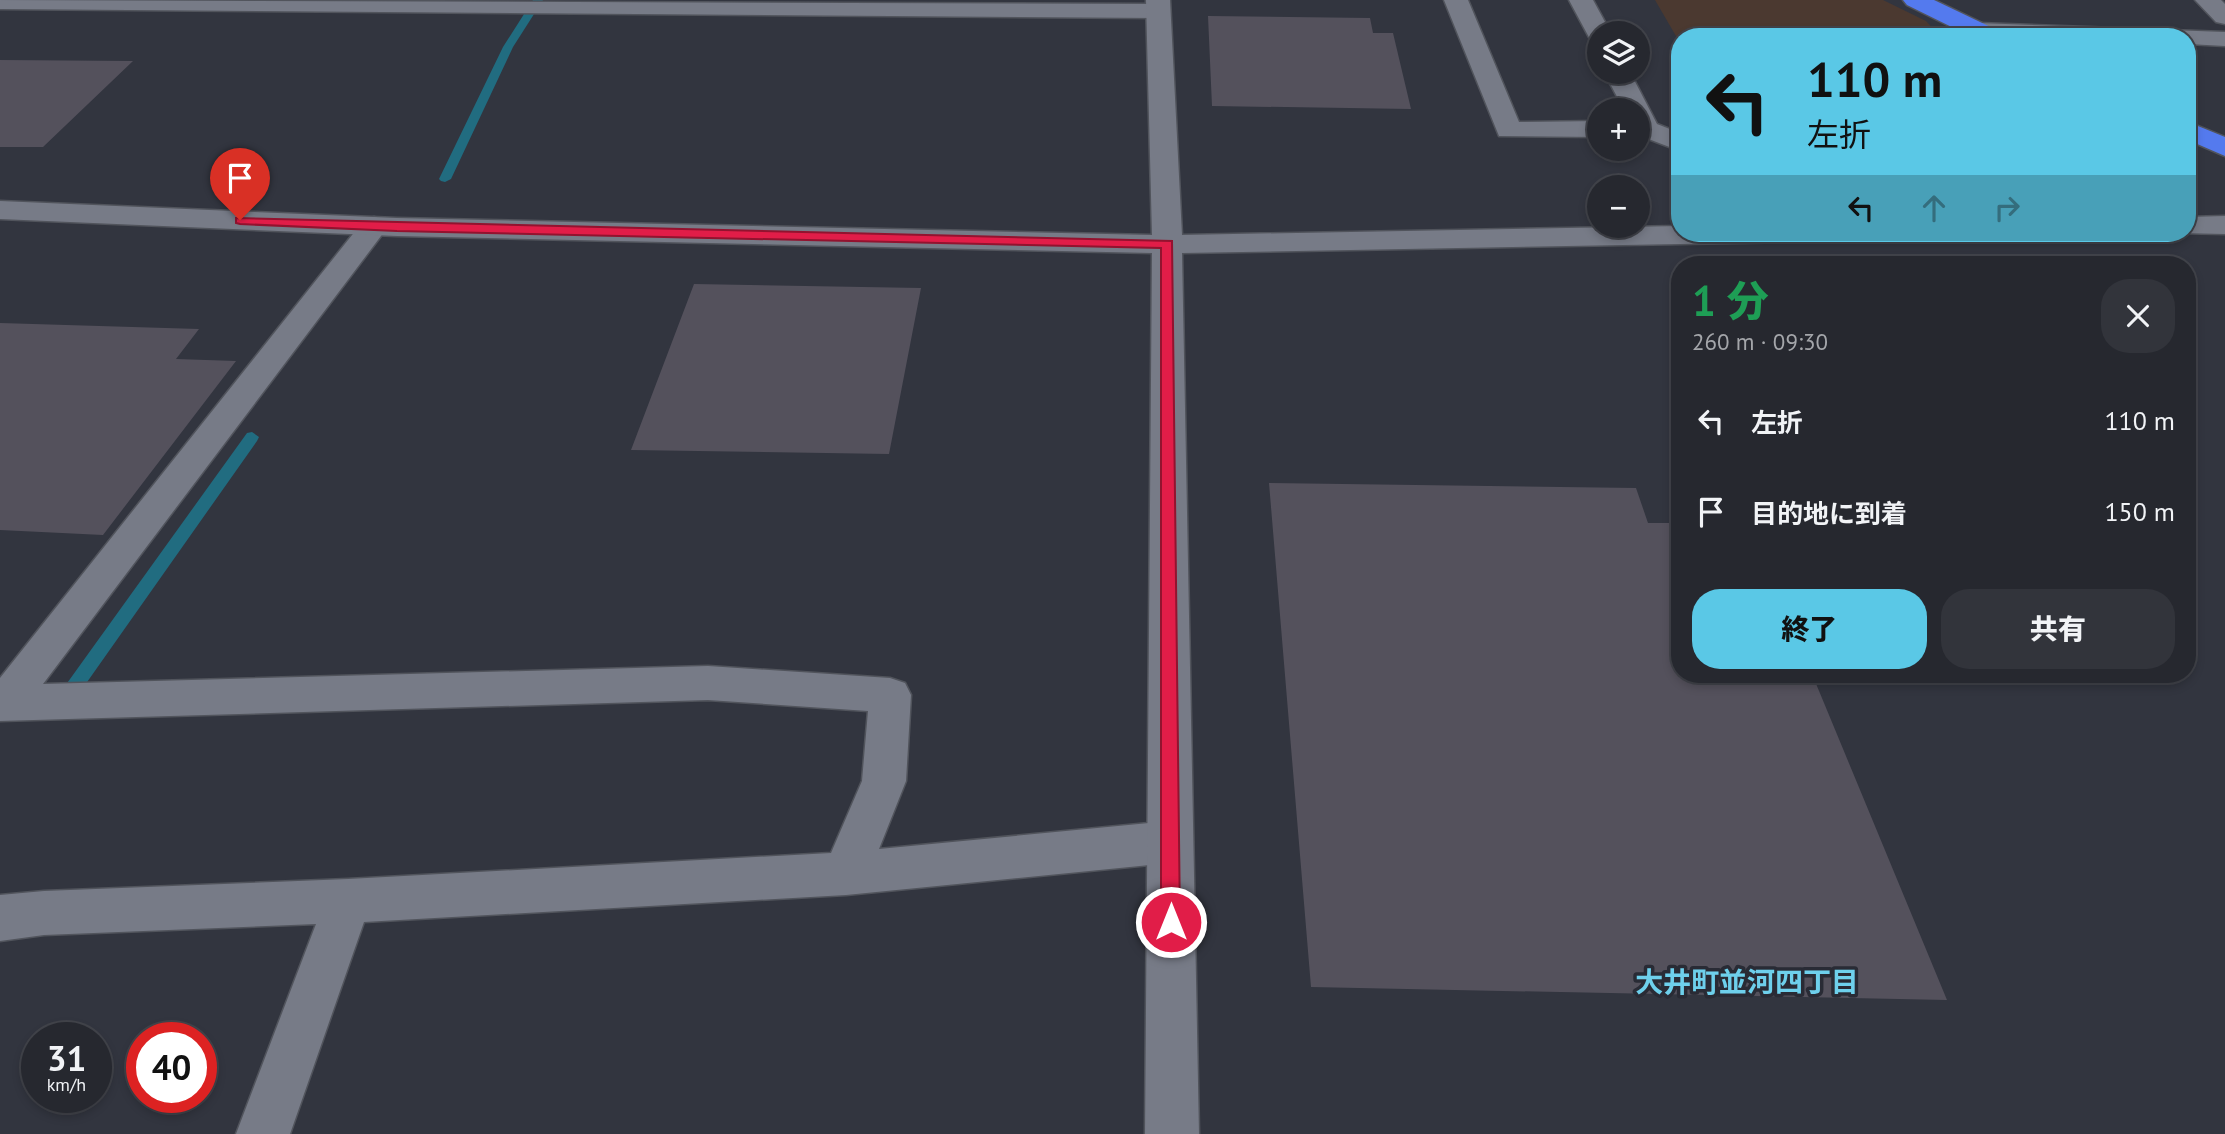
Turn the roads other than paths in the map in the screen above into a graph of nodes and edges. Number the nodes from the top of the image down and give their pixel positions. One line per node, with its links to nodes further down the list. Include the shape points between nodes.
1 (1456, 0): 15 (street, via 1509,130)
2 (1581, 0): 9 (street)
3 (1915, 0): 10 (highway)
4 (2207, 0): 8 (street)
5 (0, 2): 6 (street)
6 (1158, 5): 24 (street)
7 (2002, 7): 11 (street)
8 (2225, 17)
9 (1592, 21)
10 (1974, 28)
11 (1988, 28)
12 (2196, 37): 13 (street)
13 (2225, 39)
14 (1650, 126): 17 (street)
15 (1587, 129)
16 (2196, 134): 18 (highway)
17 (1671, 138)
18 (2225, 148)
19 (0, 210): 21 (street)
20 (2225, 225): 22 (street)
21 (374, 226): 24 (street); 25 (street)
22 (2196, 226)
23 (1671, 235): 24 (street)
24 (1167, 244): 26 (street)
25 (3, 703): 27 (street, via 708,683 890,695 884,781)
26 (1170, 842): 27 (street); 31 (street)
27 (846, 874): 28 (street)
28 (348, 901): 29 (street); 30 (street)
29 (0, 918)
30 (263, 1134)
31 (1172, 1134)

